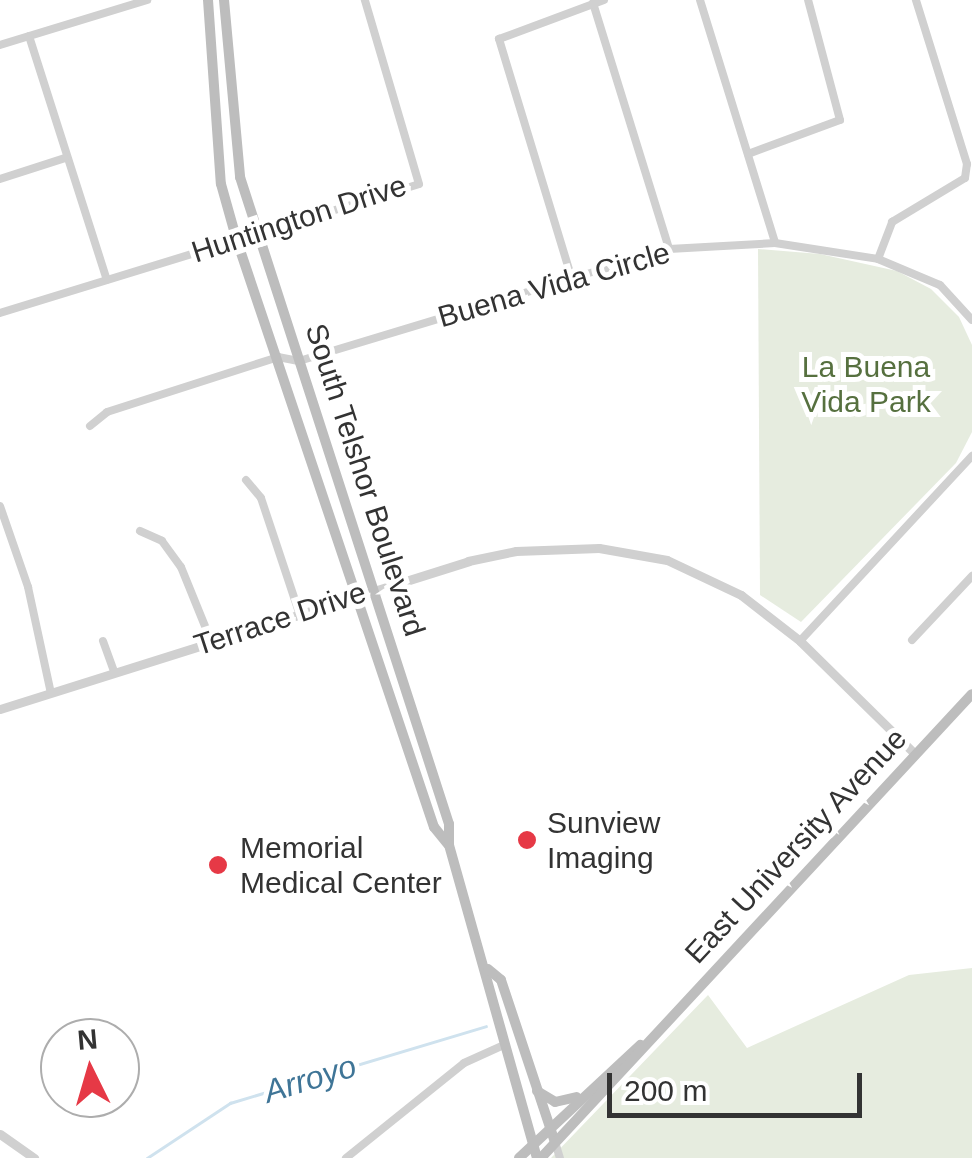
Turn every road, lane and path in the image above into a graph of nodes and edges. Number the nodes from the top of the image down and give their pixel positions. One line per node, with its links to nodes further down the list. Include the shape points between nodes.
1 (147, 0): 10 (street)
2 (208, 0): 16 (main road, South Telshor Boulevard, via 221,184)
3 (224, 0): 15 (main road, South Telshor Boulevard, via 229,97)
4 (365, 0): 15 (street, Huntington Drive, via 420,184)
5 (604, 0): 9 (street)
6 (700, 0): 12 (street)
7 (808, 0): 12 (street, via 840,120)
8 (916, 0): 19 (street, via 967,164 965,178 892,222)
9 (593, 3): 18 (street); 20 (street, via 498,39)
10 (29, 36): 11 (street); 13 (street)
11 (0, 45)
12 (748, 154): 17 (street)
13 (65, 158): 14 (street); 21 (street)
14 (0, 178)
15 (257, 235): 16 (street, Huntington Drive); 25 (main road, South Telshor Boulevard)
16 (237, 241): 21 (street, Huntington Drive); 24 (main road, South Telshor Boulevard)
17 (776, 243): 18 (street, Buena Vida Circle); 19 (street, Buena Vida Circle)
18 (669, 249): 20 (street, Buena Vida Circle)
19 (878, 259): 23 (street, Buena Vida Circle, via 940,286)
20 (571, 276): 25 (street, Buena Vida Circle)
21 (107, 280): 22 (street, Huntington Drive)
22 (0, 313)
23 (972, 320)
24 (278, 357): 25 (street); 26 (street, via 106,412); 33 (main road, South Telshor Boulevard)
25 (299, 361): 32 (main road, South Telshor Boulevard)
26 (90, 426)
27 (972, 456): 38 (street)
28 (246, 480): 34 (street, via 260,498)
29 (0, 506): 40 (street, via 28,587)
30 (140, 531): 37 (street, via 162,541 181,567)
31 (972, 576): 35 (street)
32 (376, 588): 33 (street, Terrace Drive); 38 (street, Terrace Drive, via 502,553 599,548 673,563 741,596); 44 (main road, South Telshor Boulevard)
33 (359, 593): 34 (street, Terrace Drive); 45 (main road, South Telshor Boulevard)
34 (299, 612): 37 (street, Terrace Drive)
35 (912, 640)
36 (103, 641): 39 (street)
37 (211, 641): 39 (street, Terrace Drive)
38 (800, 641): 43 (street, Terrace Drive)
39 (114, 672): 40 (street, Terrace Drive)
40 (51, 693): 42 (street, Terrace Drive)
41 (972, 694): 43 (main road, East University Avenue)
42 (0, 709)
43 (914, 753): 48 (main road, East University Avenue)
44 (437, 786): 45 (main road); 46 (main road, South Telshor Boulevard)
45 (422, 790): 46 (main road, South Telshor Boulevard)
46 (448, 845): 47 (main road, South Telshor Boulevard)
47 (488, 969): 49 (main road, South Telshor Boulevard); 50 (main road, South Telshor Boulevard, via 501,980)
48 (656, 1032): 51 (main road, East University Avenue); 54 (main road, East University Avenue)
49 (504, 1045): 55 (main road, South Telshor Boulevard); 57 (street, via 464,1063)
50 (537, 1090): 51 (main road, via 555,1102); 52 (main road, South Telshor Boulevard)
51 (582, 1096): 52 (main road, East University Avenue)
52 (550, 1128): 54 (main road, South Telshor Boulevard); 55 (main road, East University Avenue)
53 (0, 1134): 56 (street)
54 (556, 1142): 59 (main road, East University Avenue); 60 (street, South Telshor Boulevard)
55 (533, 1143): 58 (main road, East University Avenue); 59 (main road, South Telshor Boulevard)
56 (34, 1158)
57 (346, 1158)
58 (519, 1158)
59 (539, 1158)
60 (560, 1158)

